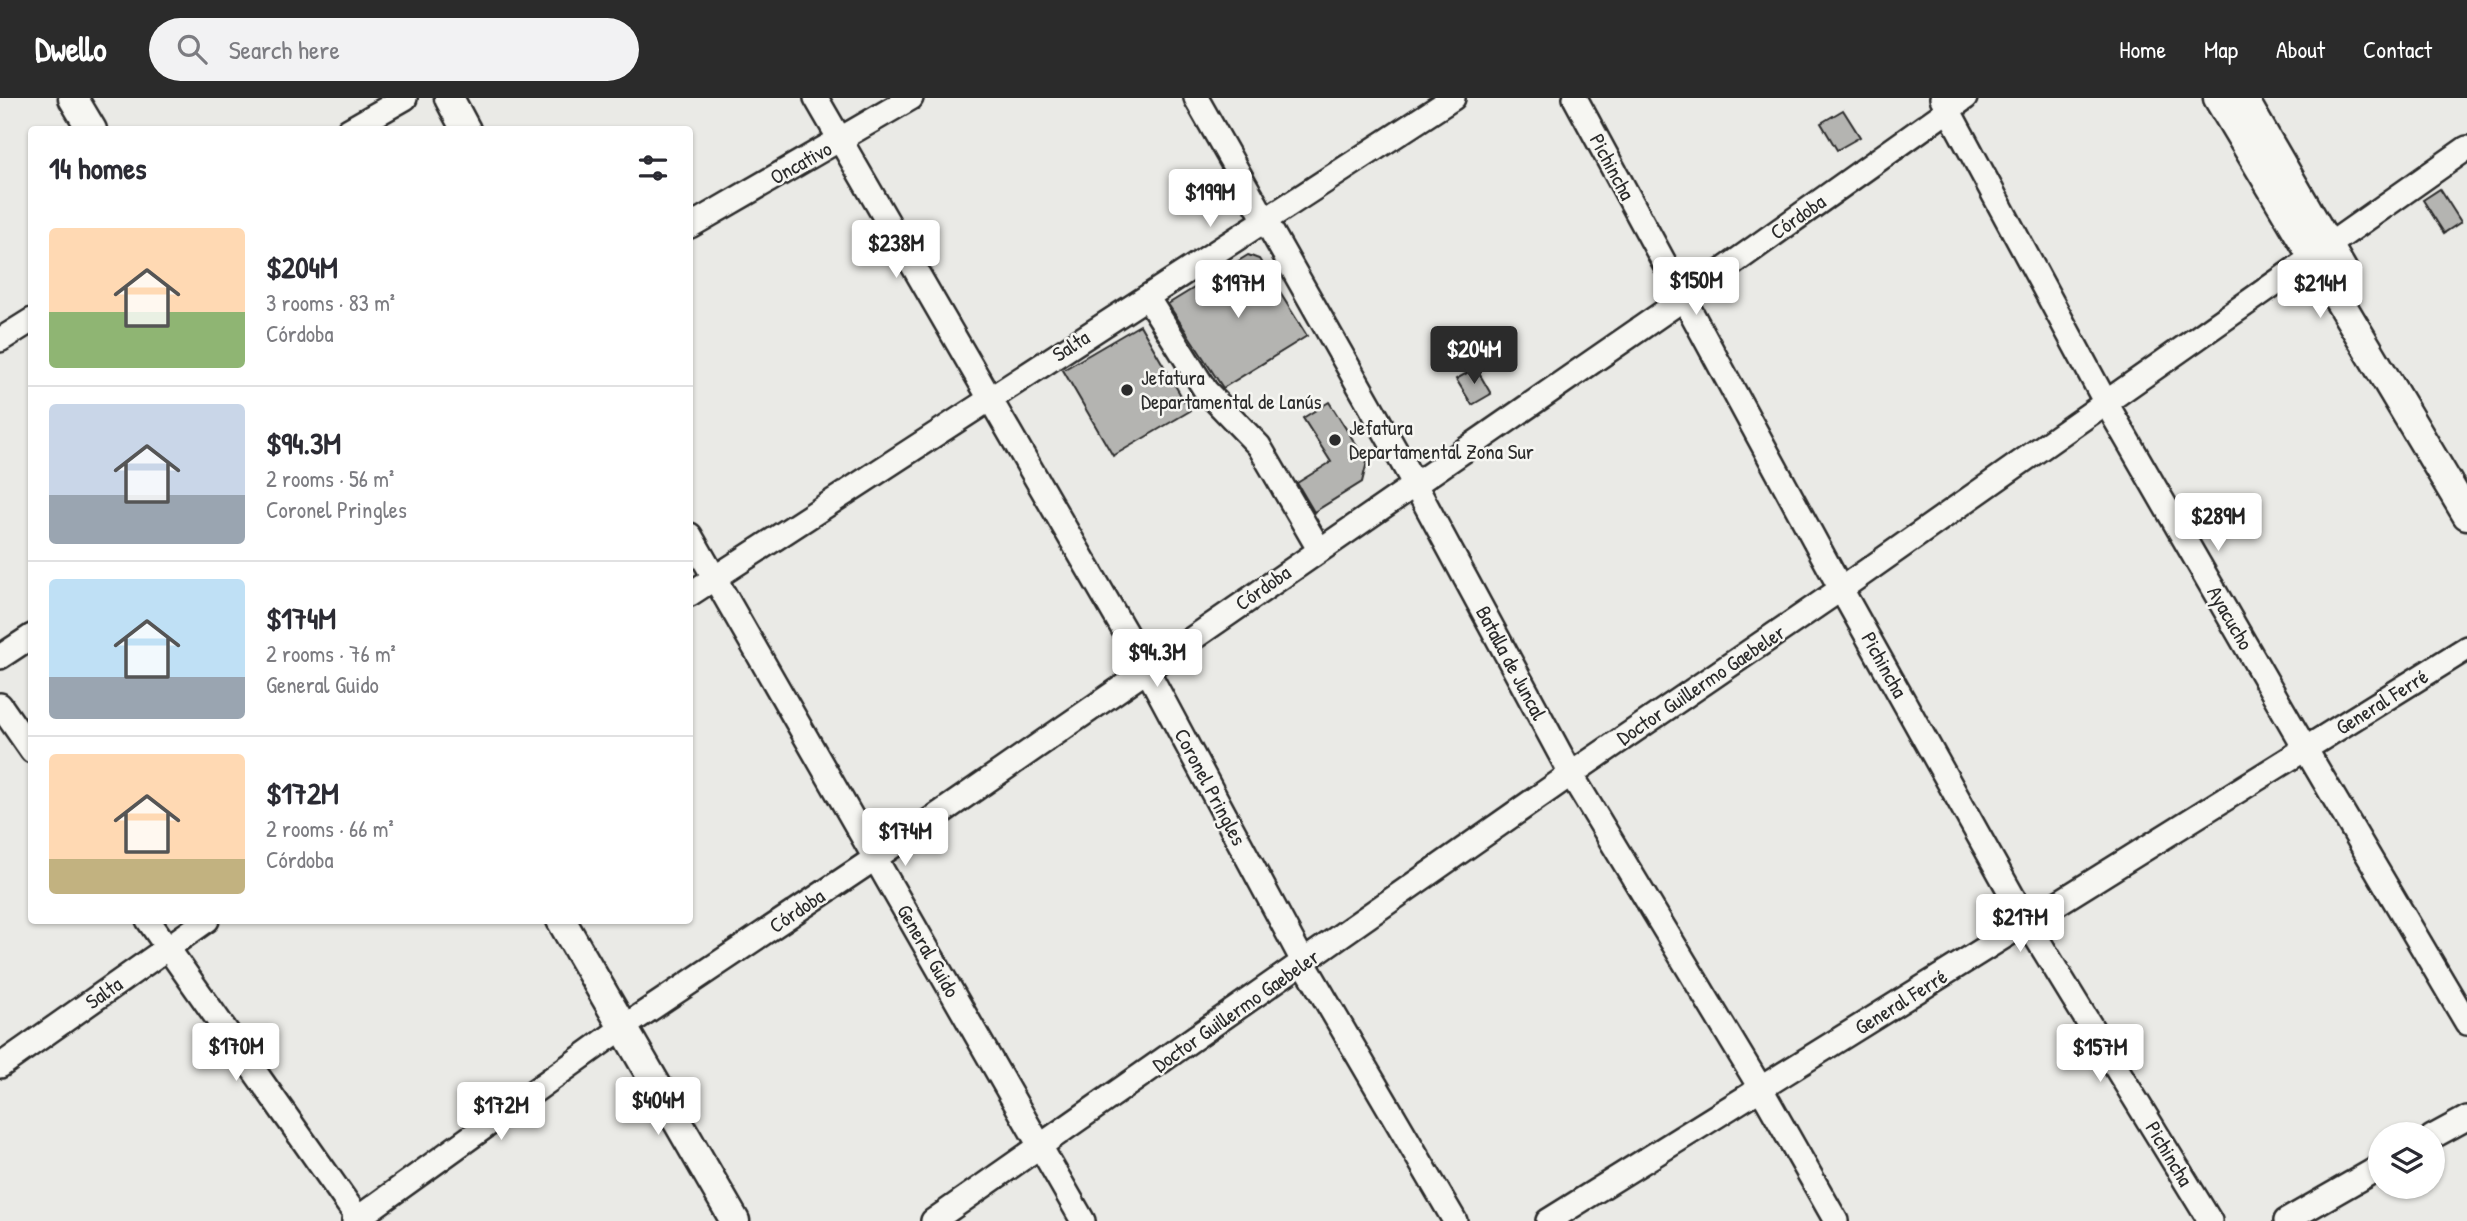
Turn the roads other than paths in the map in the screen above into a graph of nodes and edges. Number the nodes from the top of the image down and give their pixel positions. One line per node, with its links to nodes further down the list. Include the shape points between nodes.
1 (73, 98): 12 (main road)
2 (405, 98): 13 (street)
3 (449, 98): 14 (main road)
4 (816, 98): 15 (street, Coronel Pringles)
5 (911, 98): 15 (street, Oncativo)
6 (1196, 98): 17 (street, Batalla de Juncal)
7 (1453, 98): 17 (street, Salta)
8 (1575, 98): 21 (street, Pichincha)
9 (2218, 98): 19 (main road)
10 (2243, 98): 19 (main road)
11 (1952, 102): 21 (street, Córdoba); 25 (street, Ayacucho)
12 (90, 126)
13 (356, 126)
14 (464, 126)
15 (840, 141): 18 (street, Oncativo); 24 (street, Coronel Pringles)
16 (2467, 148): 19 (street, Doctor Guillermo Gaebeler)
17 (1265, 219): 20 (street, Salta); 27 (street, Batalla de Juncal)
18 (693, 224)
19 (2319, 251): 25 (street, Doctor Guillermo Gaebeler); 26 (main road); 28 (main road)
20 (1147, 297): 24 (street, Salta); 30 (street, via 1206,391 1259,446)
21 (1683, 299): 27 (street, Córdoba); 32 (street, Pichincha)
22 (28, 322): 23 (street)
23 (0, 340)
24 (990, 397): 31 (street, Salta); 37 (street, Coronel Pringles)
25 (2106, 403): 32 (street, Doctor Guillermo Gaebeler); 40 (street, Ayacucho)
26 (2467, 478)
27 (1414, 483): 30 (street, Córdoba); 41 (street, Batalla de Juncal)
28 (2467, 515)
29 (693, 541): 31 (street, General Guido)
30 (1319, 549): 37 (street, Córdoba)
31 (713, 579): 33 (street, Salta); 42 (street, General Guido)
32 (1842, 589): 41 (street, Doctor Guillermo Gaebeler); 46 (street, Pichincha)
33 (693, 592)
34 (28, 639): 36 (street)
35 (2467, 648): 40 (street, General Ferré)
36 (0, 657)
37 (1147, 670): 42 (street, Córdoba); 48 (street, Coronel Pringles)
38 (0, 705): 39 (street)
39 (28, 745)
40 (2306, 750): 46 (street, General Ferré); 49 (street, Ayacucho)
41 (1571, 774): 48 (street, Doctor Guillermo Gaebeler); 52 (street, Batalla de Juncal)
42 (874, 859): 50 (street, Córdoba); 55 (street, General Guido)
43 (151, 924): 47 (street)
44 (201, 924): 47 (street, Salta)
45 (563, 924): 50 (main road)
46 (2028, 924): 52 (street, General Ferré); 64 (street, Pichincha)
47 (167, 948): 51 (street, Salta); 57 (street)
48 (1304, 963): 55 (street, Doctor Guillermo Gaebeler); 61 (street, Coronel Pringles)
49 (2467, 1023)
50 (622, 1028): 57 (street, Córdoba); 58 (main road)
51 (0, 1066)
52 (1761, 1089): 62 (street, General Ferré); 63 (street, Batalla de Juncal)
53 (2467, 1118): 54 (street)
54 (2445, 1131)
55 (1041, 1147): 59 (street, Doctor Guillermo Gaebeler); 60 (street, General Guido)
56 (2368, 1174): 65 (street)
57 (358, 1220)
58 (735, 1221)
59 (933, 1221)
60 (1083, 1221)
61 (1455, 1221)
62 (1548, 1221)
63 (1836, 1221)
64 (2210, 1221)
65 (2286, 1221)

